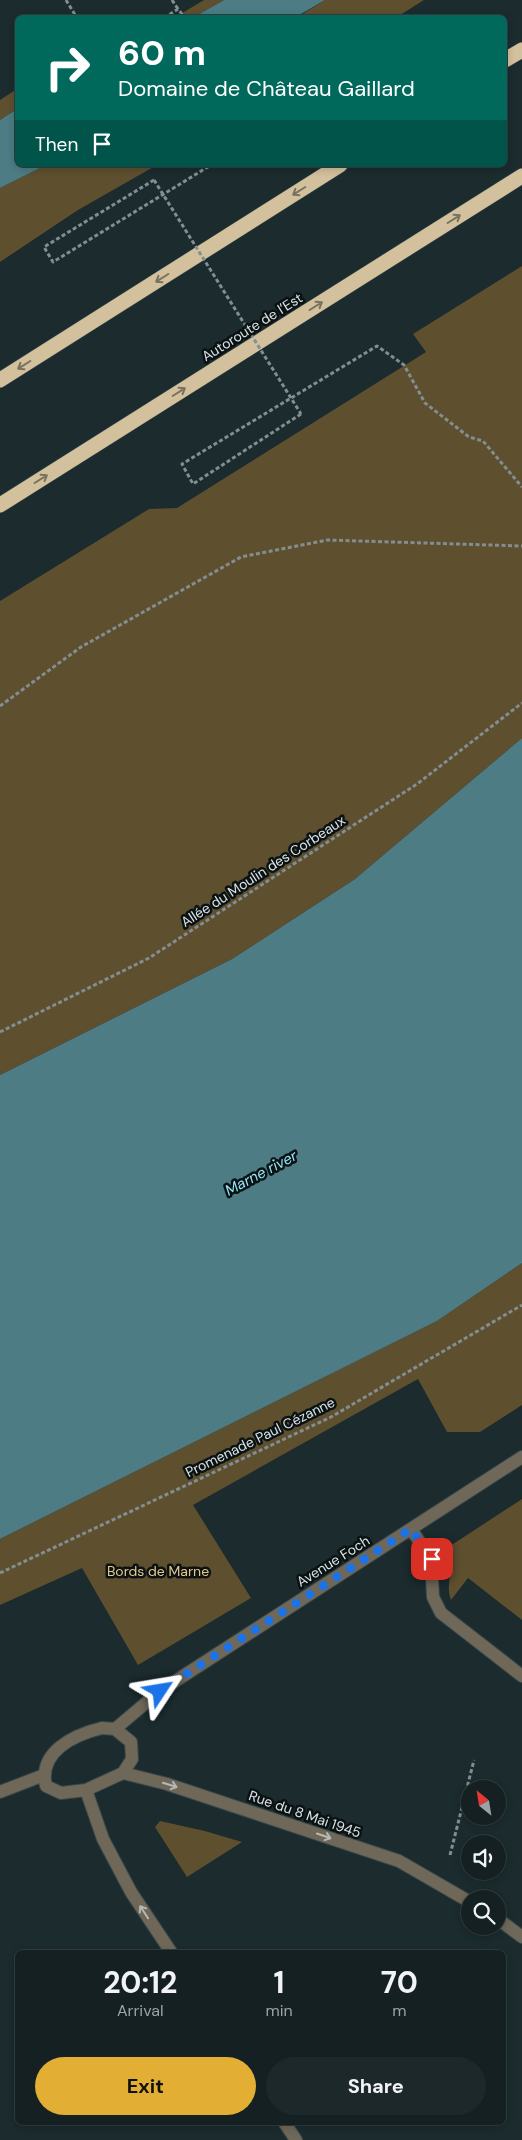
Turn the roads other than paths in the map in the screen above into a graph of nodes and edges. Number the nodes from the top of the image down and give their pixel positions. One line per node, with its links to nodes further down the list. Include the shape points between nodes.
1 (522, 50): 2 (highway)
2 (507, 59)
3 (337, 167): 5 (highway, one-way to 5)
4 (522, 176): 6 (highway, Autoroute de l’Est, one-way to 4)
5 (0, 380)
6 (0, 505)
7 (522, 1457): 8 (street, Avenue Foch)
8 (411, 1529): 9 (street, via 432,1559 433,1597 441,1613); 10 (street, Avenue Foch, via 160,1691)
9 (522, 1676)
10 (115, 1729): 11 (street, via 130,1742 132,1759); 12 (street, via 93,1730 70,1740 54,1752)
11 (123, 1773): 13 (street); 15 (street, Rue du 8 Mai 1945, one-way to 15, via 167,1784 399,1861)
12 (44, 1774): 13 (street, via 46,1786 61,1793); 14 (street)
13 (86, 1790): 18 (street, one-way to 13, via 103,1840)
14 (0, 1792)
15 (461, 1897)
16 (506, 1925): 17 (street)
17 (522, 1937)
18 (170, 1950)
19 (286, 2125): 20 (street)
20 (296, 2140)

